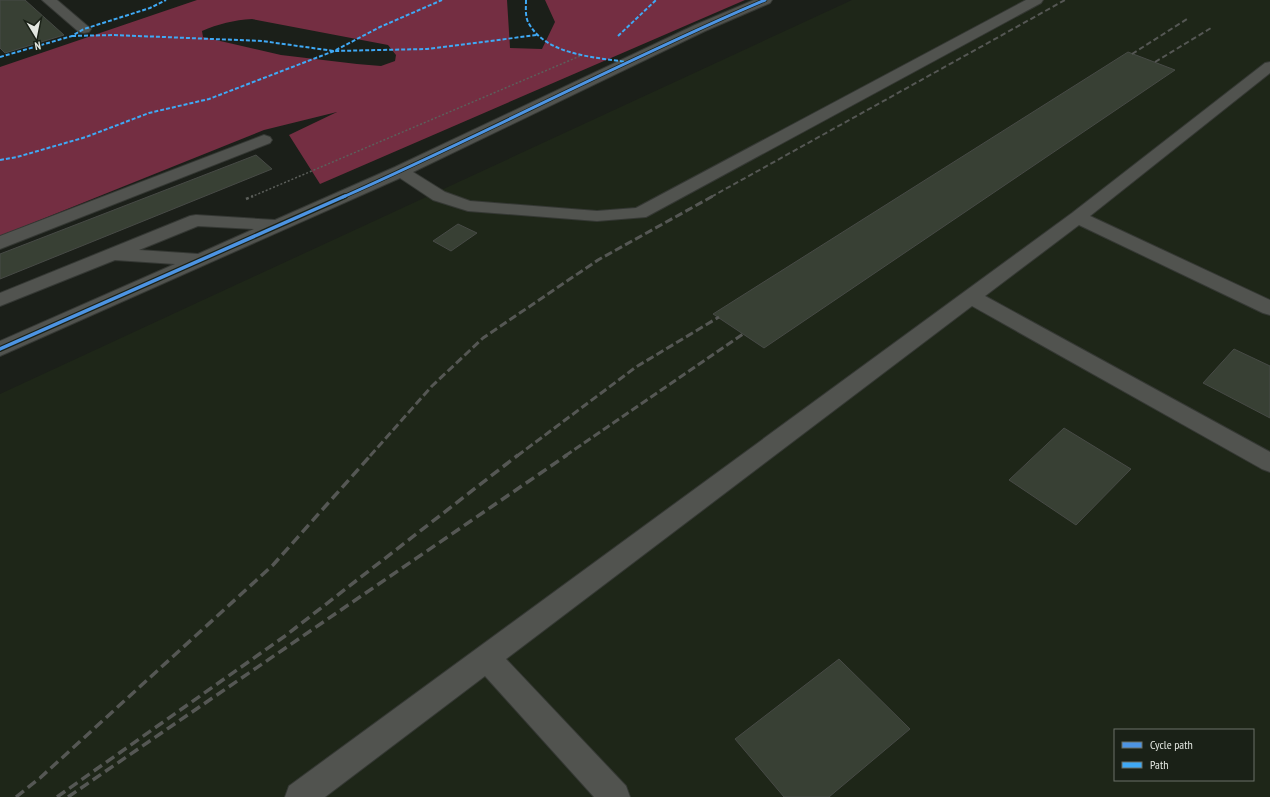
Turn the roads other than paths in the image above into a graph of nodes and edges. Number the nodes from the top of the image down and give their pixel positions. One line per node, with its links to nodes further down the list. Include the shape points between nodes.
1 (50, 0): 4 (street)
2 (765, 0): 7 (street, via 700,28)
3 (1036, 0): 7 (street, via 640,213 597,216 468,206 439,196)
4 (84, 29)
5 (1270, 66): 8 (street)
6 (264, 140): 10 (street)
7 (401, 171): 9 (street)
8 (1078, 216): 13 (street); 15 (street)
9 (276, 225): 11 (street, via 196,220); 12 (street)
10 (0, 243)
11 (112, 254): 12 (street); 14 (street)
12 (201, 259): 16 (street)
13 (971, 297): 17 (street); 18 (street)
14 (0, 300)
15 (1270, 308)
16 (0, 349)
17 (1270, 463)
18 (486, 657): 19 (street); 20 (street)
19 (300, 797)
20 (615, 797)

